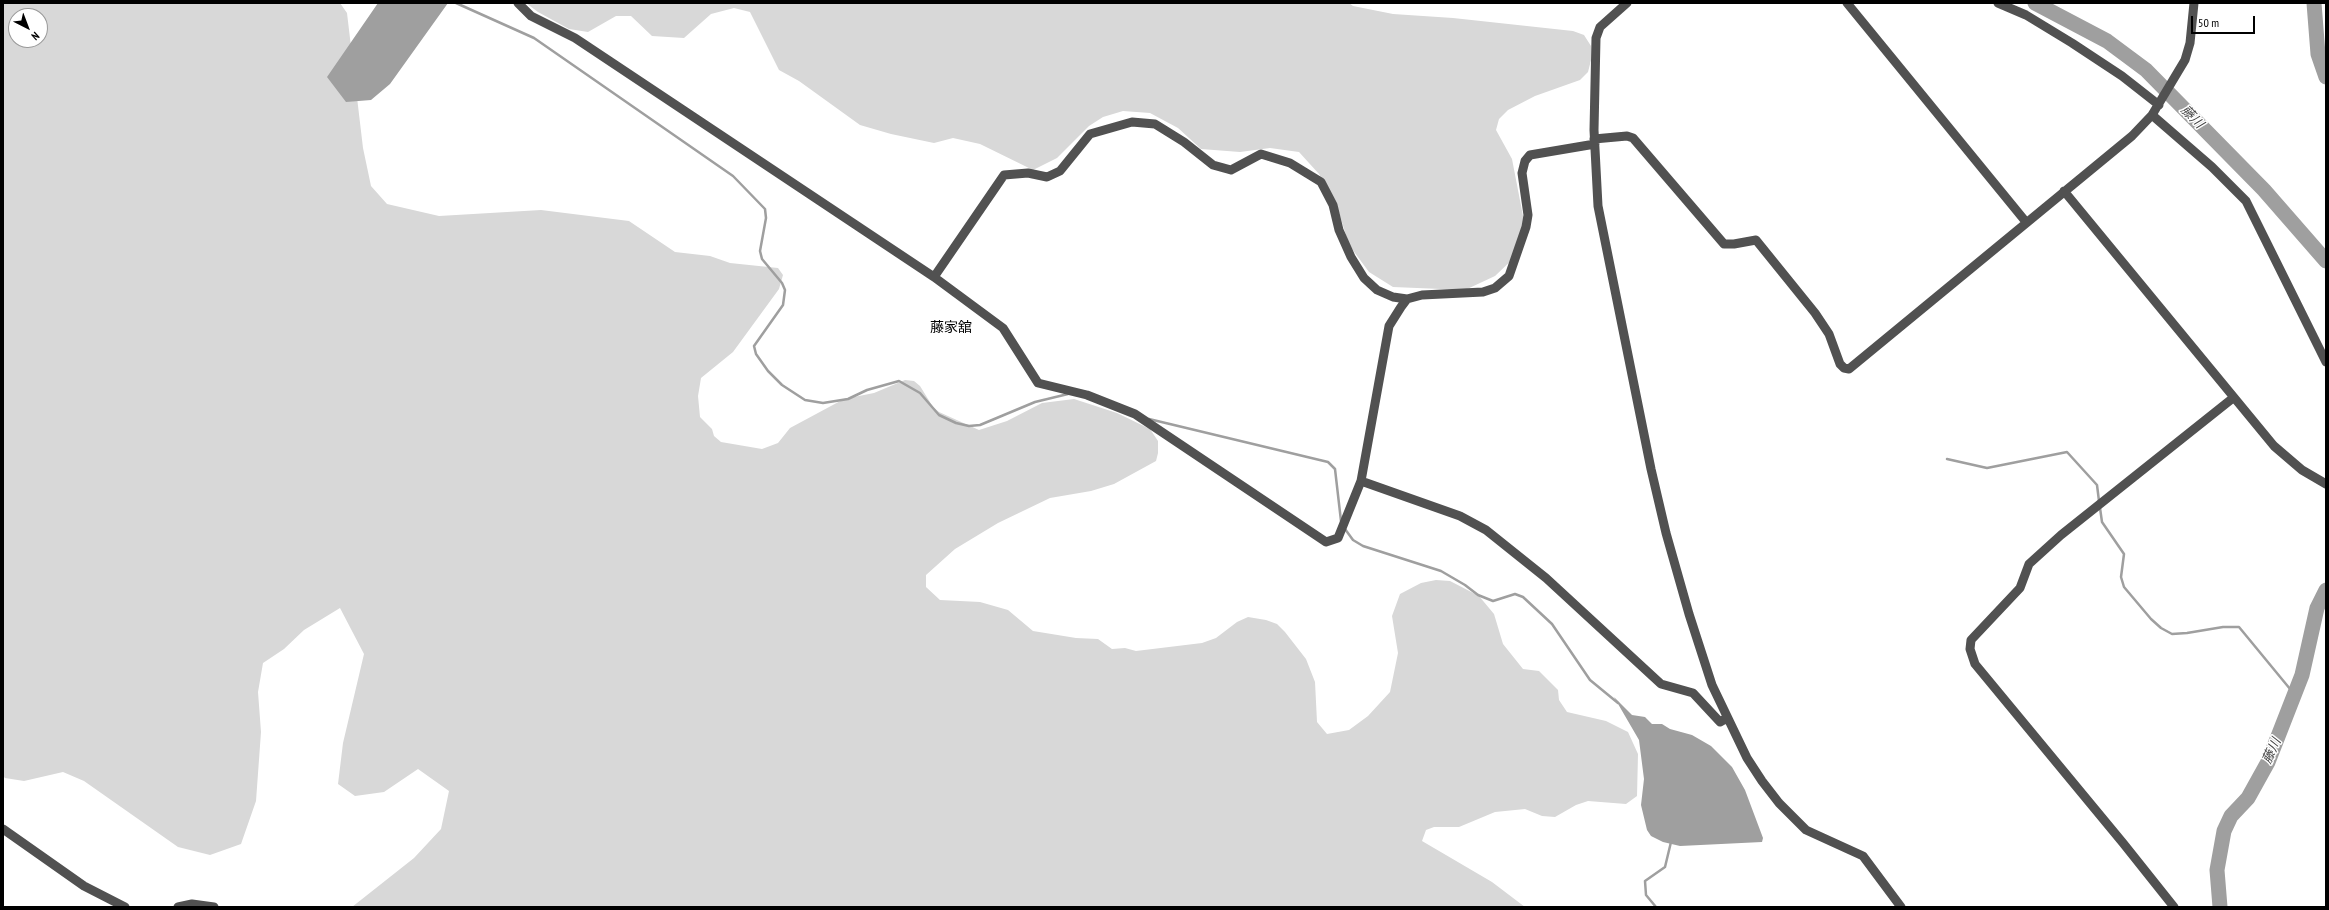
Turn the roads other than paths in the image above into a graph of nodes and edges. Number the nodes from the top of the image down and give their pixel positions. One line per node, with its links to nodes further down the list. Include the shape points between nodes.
1 (518, 3): 11 (street, via 530,16 576,38)
2 (1627, 3): 8 (street, via 1600,27 1596,38)
3 (1847, 3): 10 (street)
4 (1998, 3): 6 (street, via 2026,15 2072,43)
5 (2194, 3): 6 (street, via 2190,43)
6 (2161, 103): 7 (street)
7 (2152, 115): 9 (street, via 2132,136); 13 (street, via 2212,167 2246,201)
8 (1595, 141): 10 (street, via 1627,136 1633,138 1724,244 1756,240 1815,313 1828,334 1838,362 1846,369 1855,365); 12 (street, via 1530,155 1525,161 1522,173 1528,215 1526,227 1508,276 1495,288 1483,292 1422,295); 17 (street, via 1598,206 1652,476 1688,614 1712,685)
9 (2064, 192): 10 (street); 14 (street)
10 (2026, 222)
11 (934, 277): 12 (street, via 1004,175 1028,173 1047,177 1060,171 1090,134 1132,122 1155,124 1184,142 1213,165 1231,170 1261,154 1290,163 1315,178 1321,182 1333,205 1339,230 1364,278 1377,290 1393,297); 15 (street, via 1003,328 1038,383 1087,395 1135,414 1326,542 1338,538)
12 (1407, 299): 15 (street, via 1389,326)
13 (2326, 362)
14 (2233, 398): 16 (street, via 2279,452); 23 (street, via 2061,535 2029,564 2020,588 1971,640 1970,645 1976,664 1992,686)
15 (1361, 481): 17 (street, via 1460,516 1486,530 1546,578 1661,684 1693,693 1720,722)
16 (2326, 484)
17 (1727, 718): 22 (street, via 1748,758 1779,803 1806,830 1863,856)
18 (3, 829): 19 (street, via 84,886)
19 (126, 907)
20 (178, 907): 21 (street, via 192,904)
21 (214, 907)
22 (1901, 907)
23 (2174, 907)

